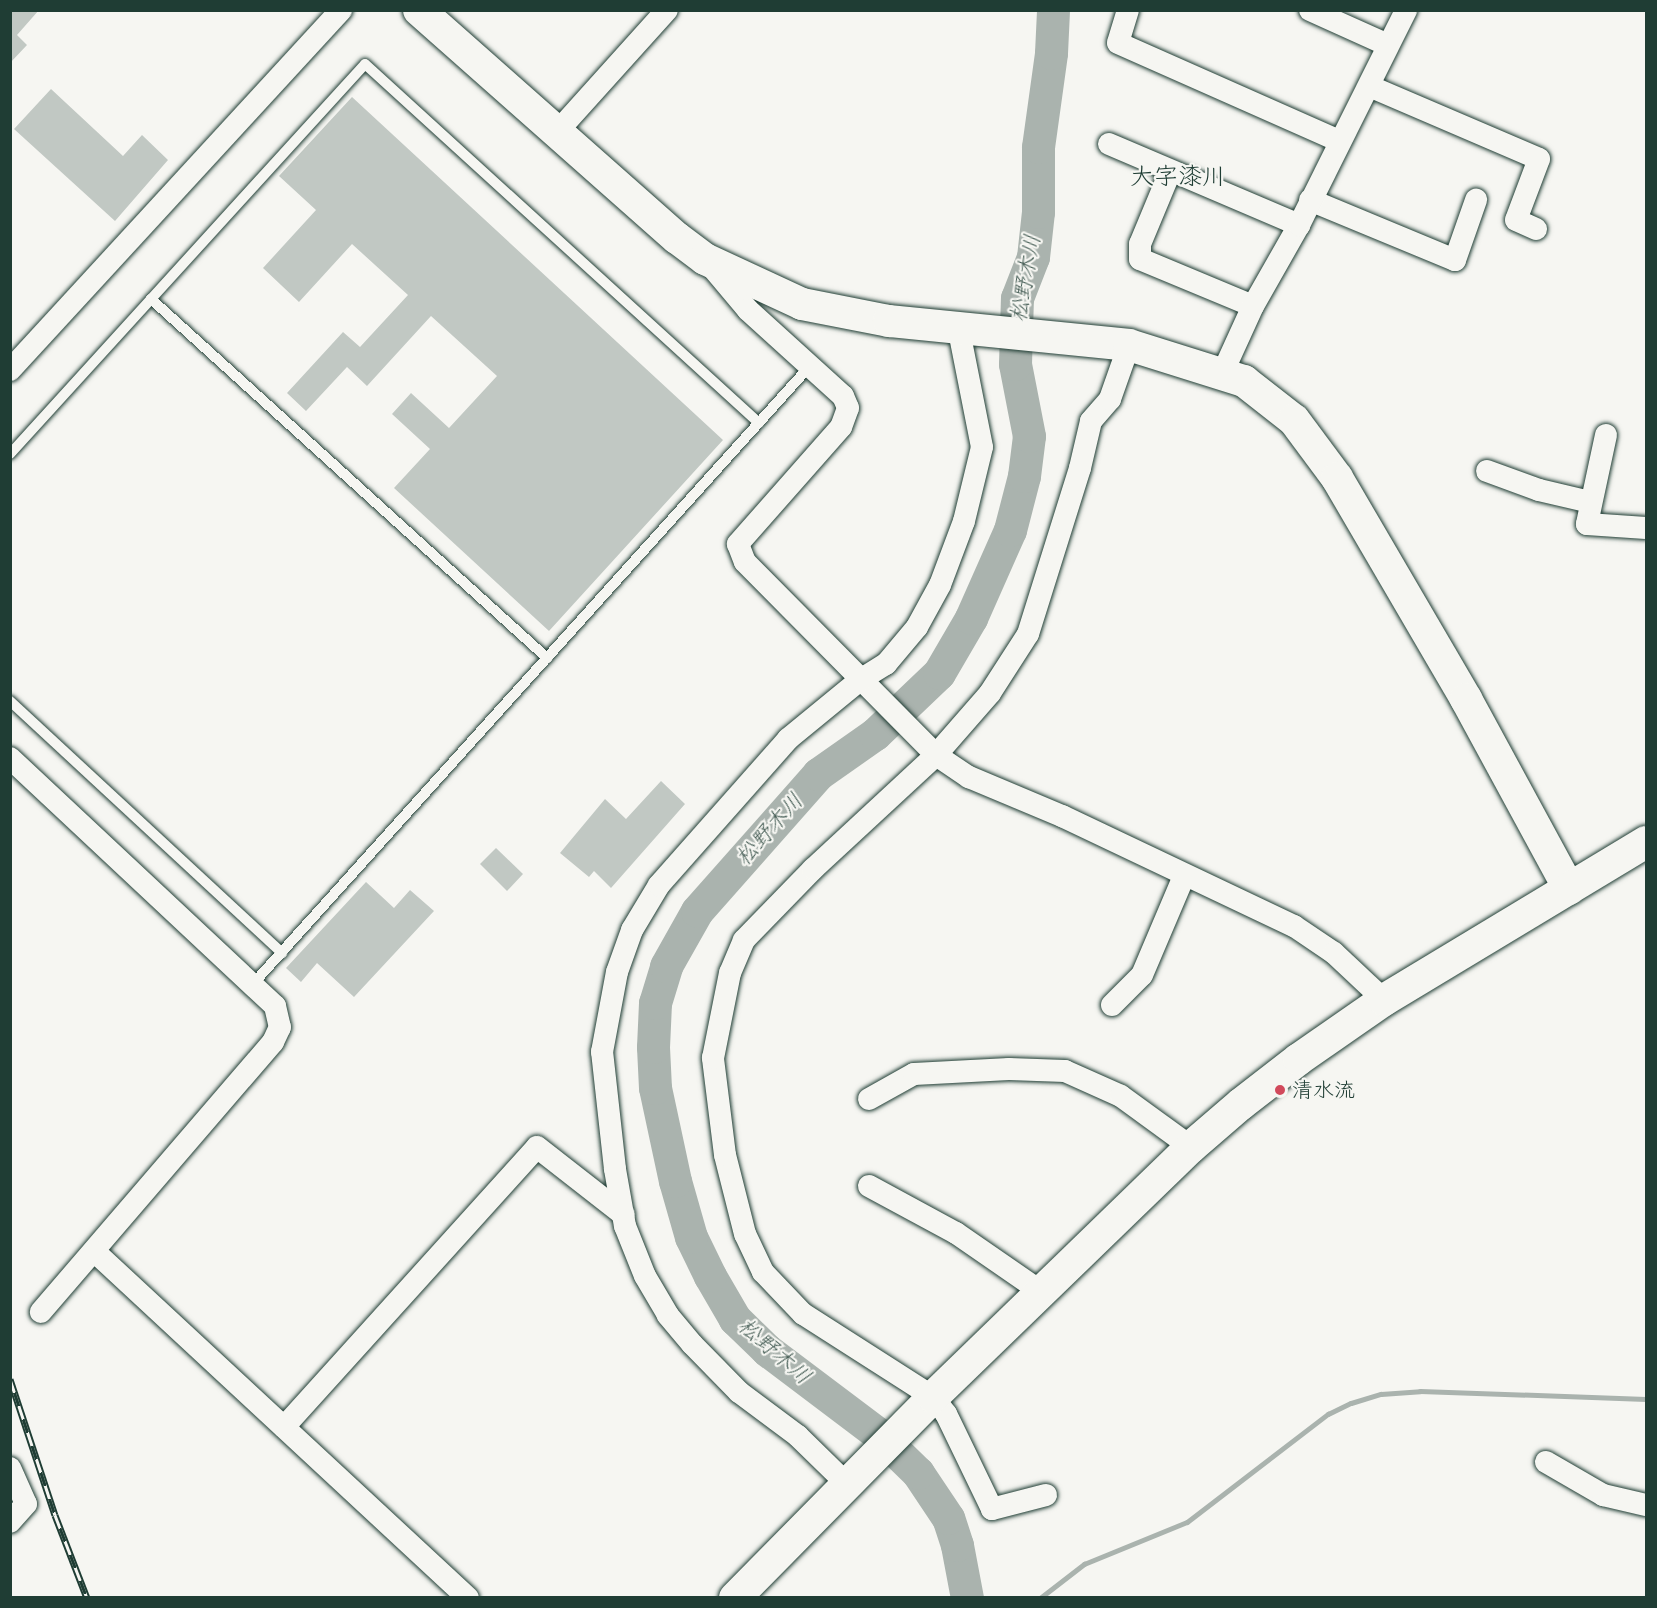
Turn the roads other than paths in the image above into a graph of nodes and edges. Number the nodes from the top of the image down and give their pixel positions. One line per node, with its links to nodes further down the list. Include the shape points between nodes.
1 (341, 10): 23 (street)
2 (419, 10): 9 (street)
3 (667, 10): 9 (street)
4 (1128, 10): 10 (street, via 1118,43)
5 (1310, 10): 7 (street)
6 (1406, 10): 7 (street)
7 (1388, 45): 8 (street)
8 (1370, 86): 10 (street); 16 (street, via 1539,159 1516,220)
9 (557, 132): 17 (street)
10 (1339, 141): 13 (street)
11 (1109, 144): 12 (street)
12 (1170, 172): 15 (street); 19 (street, via 1140,244 1140,258)
13 (1310, 200): 14 (street, via 1455,260); 15 (street)
14 (1476, 201)
15 (1299, 225): 19 (street)
16 (1536, 229)
17 (705, 259): 20 (street, via 802,304 889,321); 22 (street, via 748,309)
18 (151, 299): 25 (lane, via 365,64); 27 (lane); 31 (lane)
19 (1253, 306): 24 (street)
20 (962, 327): 21 (street); 32 (street, via 982,447 964,521 940,585 917,627 886,664)
21 (1121, 344): 24 (street); 34 (street, via 1110,399 1091,421 1077,479 1028,634 990,693)
22 (810, 366): 25 (lane); 32 (street, via 843,396 848,408 841,427 738,544 745,562)
23 (10, 370)
24 (1222, 374): 38 (street, via 1244,381 1294,420 1337,477 1467,699)
25 (759, 423): 31 (lane)
26 (1606, 435): 29 (street)
27 (10, 454)
28 (1487, 471): 29 (street, via 1539,490)
29 (1590, 502): 30 (street, via 1587,524)
30 (1647, 528)
31 (547, 658): 39 (lane)
32 (860, 680): 34 (street); 46 (street, via 788,739 659,885 632,930 617,972 602,1052)
33 (10, 701): 39 (lane)
34 (936, 755): 37 (street, via 969,777 1062,816); 50 (street, via 813,869 744,940 730,973 713,1058 725,1155 745,1234 763,1272 803,1314)
35 (10, 758): 40 (street)
36 (1647, 842): 38 (street)
37 (1184, 876): 41 (street, via 1294,926 1334,952); 42 (street, via 1142,975)
38 (1569, 889): 41 (street)
39 (282, 953): 40 (lane)
40 (252, 985): 47 (street, via 275,1006 280,1027 273,1042)
41 (1383, 1000): 44 (street, via 1273,1078)
42 (1112, 1005)
43 (869, 1099): 44 (street, via 914,1074 1009,1069 1065,1071 1121,1096)
44 (1191, 1147): 48 (street)
45 (868, 1186): 48 (street, via 956,1233)
46 (624, 1215): 51 (street, via 537,1147); 54 (street, via 645,1276 668,1315 692,1344 739,1392)
47 (94, 1251): 49 (street); 51 (street)
48 (1043, 1293): 50 (street)
49 (41, 1312)
50 (930, 1401): 54 (street); 55 (street, via 946,1414 992,1509)
51 (284, 1427): 58 (street)
52 (1546, 1462): 56 (street, via 1603,1495)
53 (10, 1468): 57 (street, via 26,1504)
54 (851, 1481): 59 (street)
55 (1046, 1495)
56 (1647, 1505)
57 (10, 1522)
58 (468, 1598)
59 (735, 1598)

